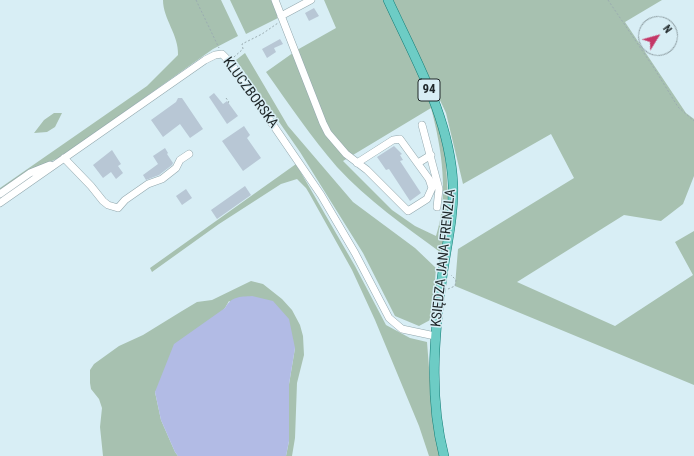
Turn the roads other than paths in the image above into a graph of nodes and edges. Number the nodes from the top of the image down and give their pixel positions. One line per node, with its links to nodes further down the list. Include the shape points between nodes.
1 (275, 0): 4 (street)
2 (311, 0): 4 (street)
3 (388, 0): 14 (main road, KSIĘDZA JANA FRENZLA / 94, via 437,107 447,140 453,185)
4 (282, 17): 9 (street, via 328,134)
5 (422, 125): 7 (street)
6 (189, 154): 8 (street, via 162,179 148,184 118,208 102,201 91,186)
7 (431, 155): 10 (street); 13 (street, via 440,189)
8 (62, 159): 11 (street, via 30,173); 12 (street, KLUCZBORSKA); 14 (street, KLUCZBORSKA, via 205,60 222,54 321,195 355,252 389,318 402,329)
9 (357, 162): 10 (street, via 393,140 400,139); 10 (street, via 408,211 427,199 432,188)
10 (418, 164)
11 (0, 194)
12 (0, 203)
13 (436, 207)
14 (435, 336): 15 (main road, KSIĘDZA JANA FRENZLA / 94, via 434,375)
15 (444, 456)

